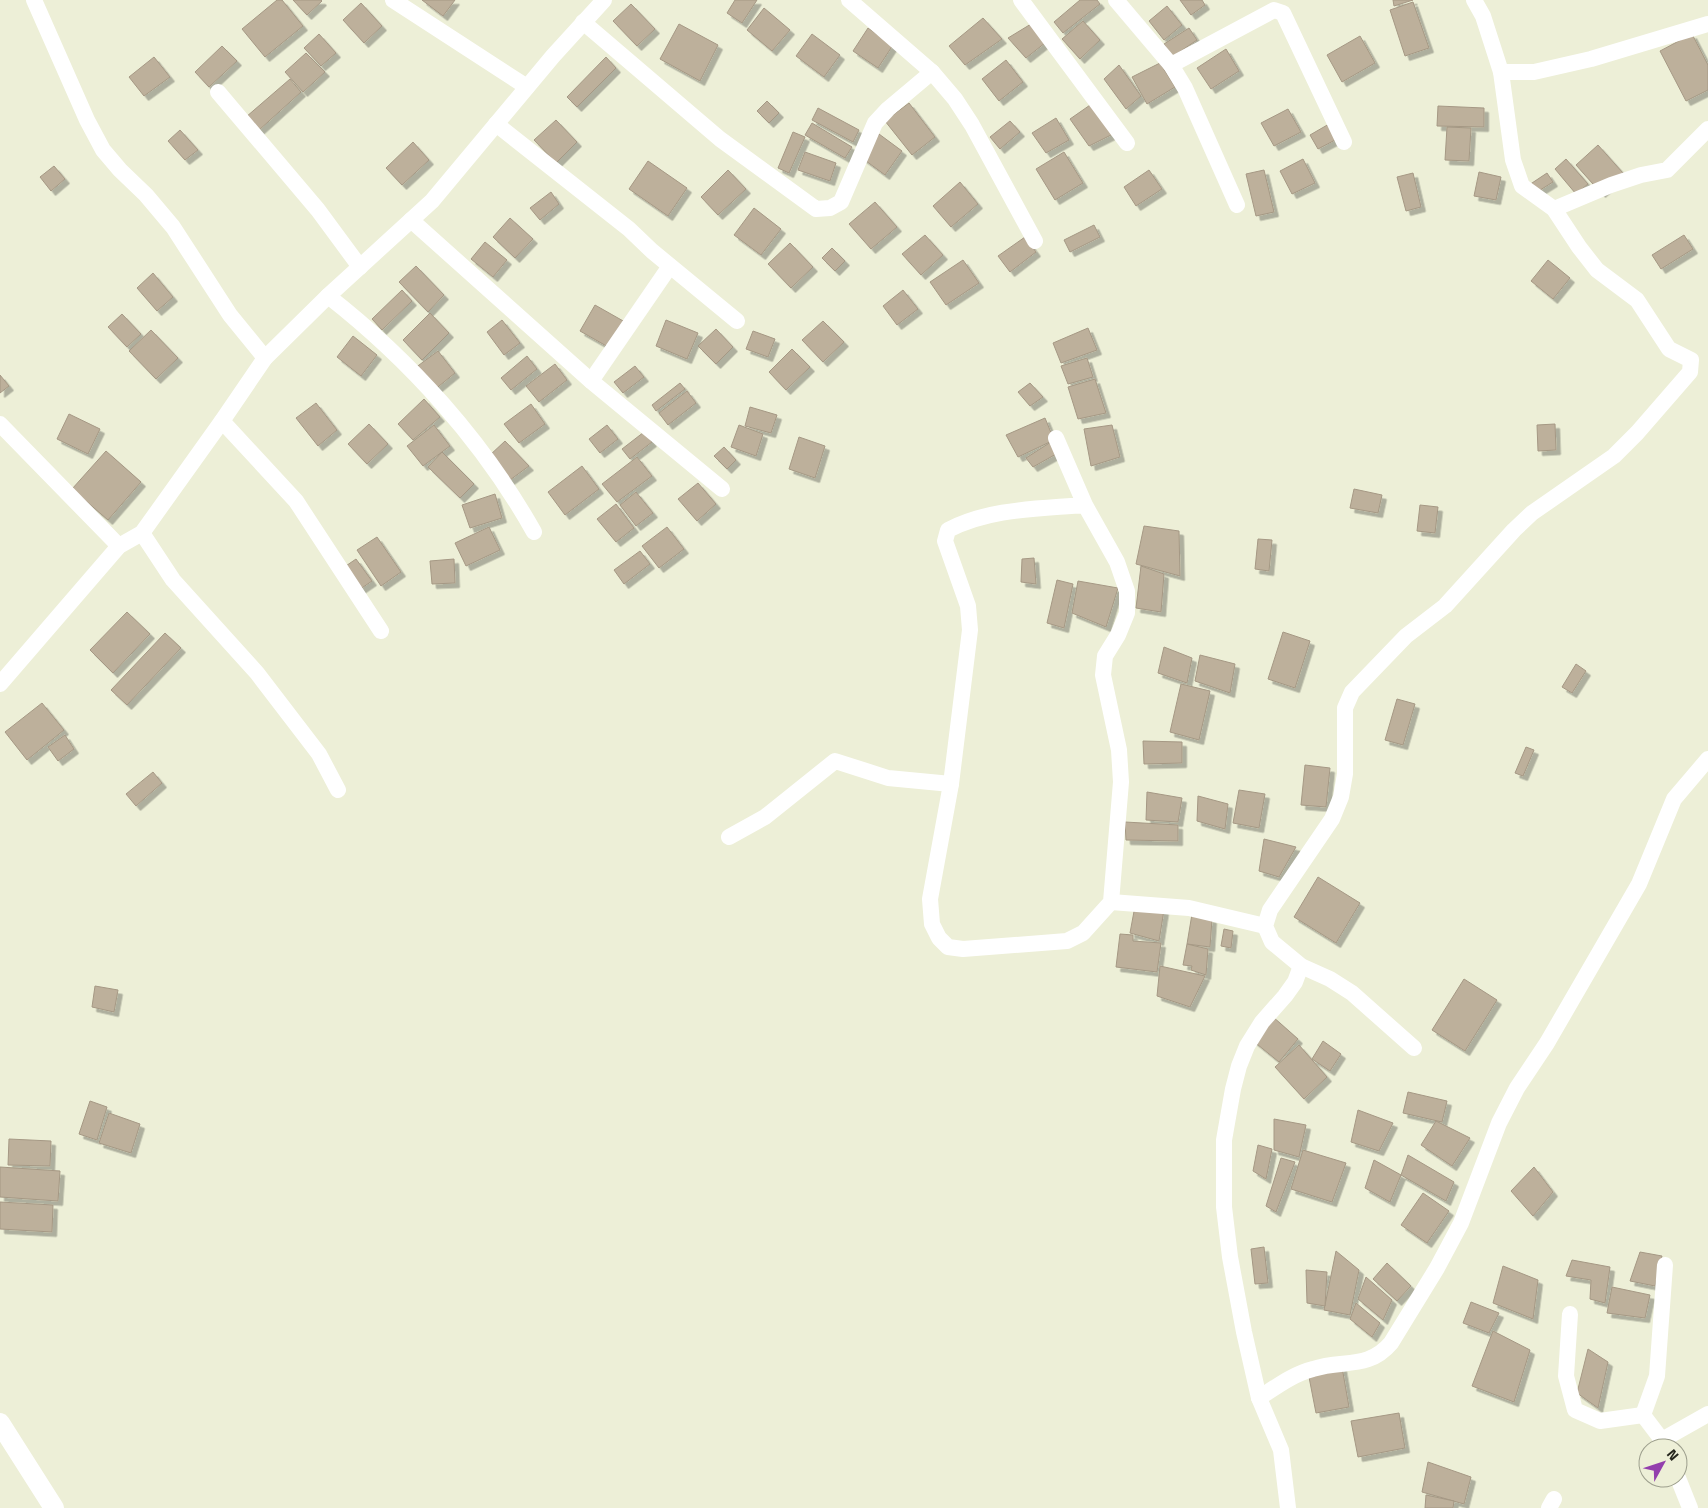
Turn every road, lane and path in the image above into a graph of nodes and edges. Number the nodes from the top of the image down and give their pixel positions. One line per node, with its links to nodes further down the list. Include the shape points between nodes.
1 (34, 0): 27 (street, via 103,150 173,228 230,315)
2 (393, 0): 13 (street)
3 (604, 0): 8 (street)
4 (849, 0): 11 (street)
5 (1021, 0): 18 (street)
6 (1116, 0): 10 (street)
7 (1474, 0): 12 (street)
8 (583, 22): 11 (street, via 720,139 816,209 830,208 840,202 875,124 888,108); 13 (street)
9 (1708, 24): 12 (street, via 1591,59 1534,72)
10 (1171, 65): 17 (street, via 1274,10 1283,13); 19 (street, via 1185,88)
11 (932, 72): 22 (street, via 972,125)
12 (1500, 72): 20 (street, via 1513,160 1522,186)
13 (527, 87): 15 (street)
14 (218, 92): 24 (street, via 318,210)
15 (496, 124): 21 (street, via 432,201); 23 (street, via 629,229)
16 (1708, 129): 20 (street, via 1667,170 1611,185)
17 (1344, 142)
18 (1127, 143)
19 (1237, 205)
20 (1554, 209): 44 (street, via 1597,270 1637,300 1669,349 1691,360 1690,372 1614,456 1514,530 1445,606 1406,636 1352,692 1345,708 1345,774 1341,797 1332,818 1270,910)
21 (411, 220): 24 (street); 28 (street)
22 (1035, 241)
23 (670, 266): 26 (street); 28 (street)
24 (360, 267): 25 (street)
25 (328, 296): 27 (street); 34 (street, via 379,339 459,424 515,499)
26 (736, 322)
27 (264, 358): 29 (street)
28 (591, 381): 32 (street)
29 (222, 421): 35 (street); 37 (street, via 296,501)
30 (0, 424): 36 (street)
31 (1056, 438): 33 (street)
32 (722, 489)
33 (1085, 505): 40 (street, via 1006,511 965,521 948,530 945,541 968,606 970,630); 43 (street, via 1117,562 1127,592 1127,612 1106,656 1103,674 1119,750 1121,782)
34 (534, 532)
35 (142, 533): 36 (street); 41 (street, via 173,580 263,680 319,754)
36 (119, 546): 38 (street)
37 (381, 631)
38 (0, 684)
39 (1708, 758): 49 (street, via 1674,799 1639,884 1518,1088 1500,1123 1461,1223 1391,1343 1382,1353 1365,1362 1314,1368)
40 (951, 784): 42 (street, via 888,778 835,761 766,818); 43 (street, via 930,899 932,924 948,947 963,949 1067,941 1083,933)
41 (338, 790)
42 (729, 837)
43 (1112, 902): 44 (street, via 1189,908)
44 (1265, 926): 45 (street, via 1272,942)
45 (1301, 966): 46 (street, via 1352,993); 49 (street, via 1295,982 1246,1046 1233,1089 1224,1140 1224,1207 1230,1257)
46 (1414, 1048)
47 (1664, 1265): 51 (street, via 1657,1376)
48 (1570, 1314): 51 (street, via 1566,1376 1575,1410 1600,1421)
49 (1259, 1398): 57 (street, via 1281,1450)
50 (1708, 1414): 54 (street)
51 (1643, 1415): 53 (street)
52 (0, 1423): 56 (street)
53 (1659, 1438)
54 (1672, 1438)
55 (1682, 1488): 58 (street)
56 (54, 1508)
57 (1288, 1508)
58 (1690, 1508)

